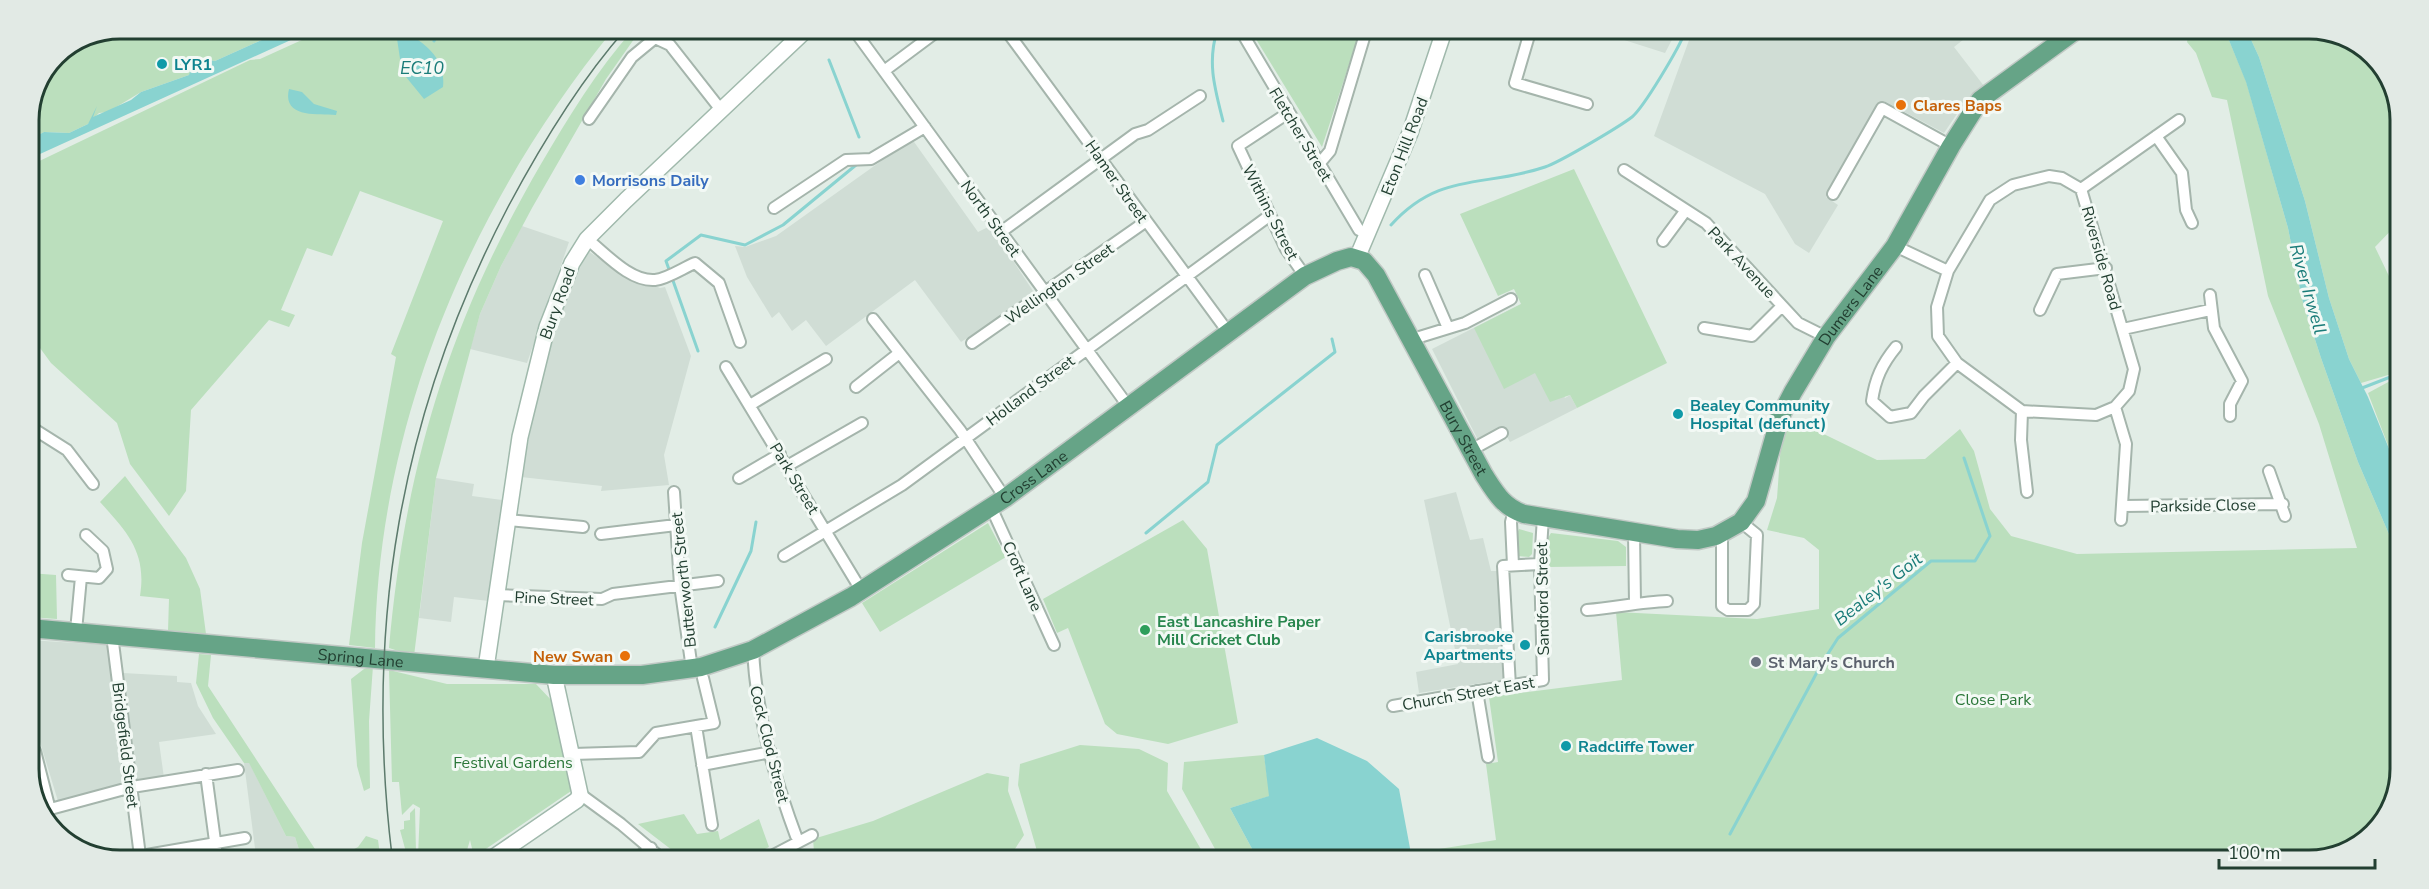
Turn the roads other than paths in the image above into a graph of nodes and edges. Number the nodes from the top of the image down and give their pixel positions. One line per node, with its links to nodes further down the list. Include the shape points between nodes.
1 (654, 39): 17 (street, via 632,57)
2 (657, 39): 15 (street, via 670,45)
3 (796, 39): 15 (street, Bury Road)
4 (861, 39): 12 (street, North Street)
5 (927, 39): 12 (street)
6 (1013, 39): 22 (street, Hamer Street)
7 (1246, 39): 16 (street, Fletcher Street)
8 (1364, 39): 23 (street, via 1330,151)
9 (1441, 39): 33 (street, Eton Hill Road, via 1410,132)
10 (1528, 39): 14 (street, via 1515,83)
11 (2065, 39): 21 (main road, Dumers Lane, via 1980,100)
12 (884, 71): 19 (street, North Street)
13 (1200, 96): 22 (street)
14 (1587, 104)
15 (721, 110): 34 (street, Bury Road)
16 (1288, 113): 23 (street, Fletcher Street); 29 (street, Withins Street, via 1238,146)
17 (589, 119)
18 (2179, 120): 20 (street)
19 (925, 127): 27 (street, via 871,159 846,159); 32 (street, North Street)
20 (2156, 136): 25 (street); 31 (street, via 2182,173 2186,210)
21 (1951, 146): 26 (street, via 1882,108); 36 (main road, Dumers Lane)
22 (1101, 157): 30 (street, Hamer Street); 32 (street)
23 (1319, 164): 33 (street, Fletcher Street, via 1359,230)
24 (1624, 170): 28 (street, Park Avenue)
25 (2081, 189): 38 (street, Riverside Road); 39 (street, Riverside Road, via 2062,178 2049,176 2000,191 1990,200)
26 (1833, 194)
27 (774, 208)
28 (1686, 210): 35 (street); 46 (street, Park Avenue, via 1706,223)
29 (1269, 216): 41 (street, Holland Street); 42 (street, Withins Street)
30 (1145, 222): 41 (street, Hamer Street); 43 (street, Wellington Street)
31 (2192, 223)
32 (1001, 232): 43 (street, North Street)
33 (1366, 233): 37 (street, Eton Hill Road)
34 (587, 239): 56 (street, via 619,266 655,280 695,263 718,283); 88 (street, Bury Road, via 561,287 536,363)
35 (1663, 241)
36 (1895, 246): 39 (street); 54 (main road, Dumers Lane)
37 (1357, 258): 42 (main road, Cross Lane, via 1337,261); 55 (main road, Bury Street, via 1370,265)
38 (2106, 268): 47 (street, via 2057,274); 52 (street, Riverside Road)
39 (1948, 271): 62 (street, Riverside Road, via 1937,307 1938,336)
40 (1425, 274): 50 (street)
41 (1186, 275): 53 (street, Hamer Street); 59 (street, Holland Street)
42 (1305, 276): 53 (main road, Cross Lane)
43 (1045, 293): 57 (street, Wellington Street); 59 (street, North Street)
44 (2210, 296): 48 (street)
45 (1511, 299): 50 (street)
46 (1782, 306): 51 (street, via 1752,336); 54 (street, Park Avenue, via 1798,323)
47 (2040, 310)
48 (2210, 310): 52 (street); 69 (street, via 2214,328 2242,381 2230,404)
49 (873, 320): 60 (street, Croft Lane)
50 (1449, 328): 55 (street)
51 (1704, 328)
52 (2122, 329): 67 (street, Riverside Road, via 2134,369 2129,391)
53 (1228, 332): 66 (main road, Cross Lane)
54 (1826, 337): 90 (main road, Dumers Lane, via 1780,417 1756,501)
55 (1413, 339): 74 (main road, Bury Street)
56 (740, 342)
57 (972, 343)
58 (1896, 347): 62 (street, via 1883,363 1872,401 1890,417 1911,413)
59 (1085, 349): 66 (street, North Street); 73 (street, Holland Street)
60 (898, 354): 64 (street); 73 (street, Croft Lane)
61 (826, 359): 65 (street)
62 (1957, 363): 68 (street, Riverside Road)
63 (726, 367): 65 (street, Park Street)
64 (856, 387)
65 (750, 405): 75 (street, Park Street)
66 (1128, 406): 82 (main road, Cross Lane)
67 (2115, 407): 68 (street, via 2096,415); 84 (street, via 2126,444)
68 (2022, 411): 81 (street)
69 (2230, 416)
70 (862, 423): 76 (street)
71 (1502, 432): 74 (street)
72 (39, 433): 79 (street, via 67,450)
73 (965, 439): 82 (street, Croft Lane); 93 (street, Holland Street, via 902,485)
74 (1471, 450): 85 (main road, Bury Street, via 1501,500)
75 (780, 454): 76 (street, Park Street); 78 (street)
76 (787, 466): 93 (street, Park Street)
77 (2269, 471): 83 (street)
78 (739, 478)
79 (93, 484)
80 (674, 492): 91 (street, Butterworth Street)
81 (2027, 492)
82 (998, 502): 105 (main road, Cross Lane); 113 (street, Croft Lane)
83 (2283, 504): 84 (street, Parkside Close); 86 (street)
84 (2123, 506): 89 (street)
85 (1514, 510): 87 (main road); 100 (street)
86 (2285, 516)
87 (1543, 517): 95 (main road); 99 (street, Sandford Street)
88 (507, 520): 92 (street); 106 (street, Bury Road)
89 (2121, 520)
90 (1741, 522): 94 (main road, Dumers Lane); 94 (street, via 1757,535 1754,604 1748,610 1728,610 1722,606)
91 (676, 525): 96 (street); 104 (street, Butterworth Street)
92 (583, 527)
93 (826, 530): 98 (street, Holland Street); 105 (street, Park Street)
94 (1722, 532): 95 (main road, Dumers Lane, via 1698,540)
95 (1634, 533): 108 (street)
96 (601, 534)
97 (86, 536): 102 (street, via 102,551 107,569 99,578)
98 (784, 556)
99 (1540, 564): 100 (street); 118 (street, Sandford Street)
100 (1508, 565): 119 (street)
101 (68, 575): 102 (street)
102 (81, 577): 111 (street)
103 (718, 581): 104 (street, Pine Street)
104 (680, 585): 106 (street, Pine Street, via 609,594 592,600); 116 (street, Butterworth Street)
105 (861, 590): 114 (main road, Cross Lane)
106 (496, 595): 115 (street, Bury Road)
107 (1667, 602): 108 (street)
108 (1635, 603): 109 (street)
109 (1587, 610)
110 (39, 629): 111 (main road, Spring Lane)
111 (76, 631): 112 (main road, Spring Lane)
112 (112, 635): 115 (main road, Spring Lane); 130 (street, Bridgefield Street)
113 (1054, 645)
114 (753, 650): 116 (main road, Cross Lane); 123 (street, Cock Clod Street, via 755,692)
115 (486, 668): 117 (main road, Spring Lane)
116 (698, 673): 117 (main road, Spring Lane); 122 (street, Butterworth Street, via 714,723)
117 (554, 675): 124 (street)
118 (1543, 680): 119 (street, Church Street East)
119 (1510, 686): 120 (street, Church Street East)
120 (1478, 692): 121 (street, Church Street East); 125 (street)
121 (1393, 706)
122 (696, 726): 124 (street, via 656,733 643,749 630,754); 126 (street)
123 (771, 752): 126 (street); 136 (street, Cock Clod Street)
124 (573, 754): 131 (street)
125 (1488, 757)
126 (702, 765): 134 (street)
127 (39, 768): 132 (street)
128 (238, 770): 129 (street)
129 (206, 774): 130 (street); 138 (street)
130 (132, 787): 133 (street); 140 (street, Bridgefield Street)
131 (580, 794): 139 (street); 143 (street, via 577,800)
132 (48, 804)
133 (49, 806)
134 (712, 825)
135 (812, 835): 145 (street)
136 (796, 836)
137 (245, 838): 138 (street)
138 (215, 843): 141 (street); 142 (street)
139 (651, 848): 144 (street)
140 (140, 850)
141 (175, 850)
142 (216, 850)
143 (505, 850)
144 (648, 850)
145 (783, 850)

